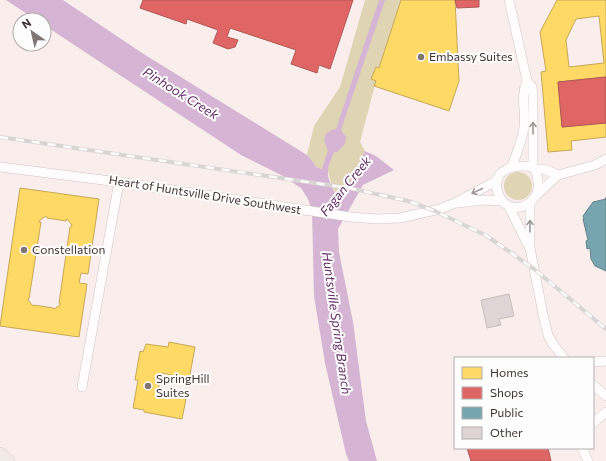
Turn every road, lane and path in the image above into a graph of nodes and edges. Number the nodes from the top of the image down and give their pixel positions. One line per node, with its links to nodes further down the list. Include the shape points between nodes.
1 (509, 0): 2 (street)
2 (527, 81): 5 (street, via 523,89 524,127); 6 (street, one-way to 2, via 533,95 532,87)
3 (606, 159): 7 (street, via 595,165)
4 (0, 167): 9 (street, Heart of Huntsville Drive Southwest)
5 (512, 167): 6 (street); 8 (street, via 501,174)
6 (535, 169): 7 (street, via 544,169); 10 (street, via 539,186)
7 (558, 175): 10 (street)
8 (498, 180): 11 (street, Heart of Huntsville Drive Southwest, one-way to 11); 12 (street, via 497,191)
9 (119, 182): 11 (street, Heart of Huntsville Drive Southwest, via 376,219 400,218 435,211); 19 (street)
10 (537, 195): 13 (street)
11 (455, 203): 12 (street, Heart of Huntsville Drive Southwest, via 484,200)
12 (505, 203): 13 (street, via 519,208); 14 (street)
13 (530, 204): 14 (street, one-way to 13)
14 (530, 248): 15 (street, via 548,335)
15 (563, 357)
16 (606, 361): 17 (street)
17 (594, 362)
18 (594, 386): 20 (street)
19 (82, 387)
20 (606, 396)
21 (606, 412): 22 (street)
22 (594, 422)
23 (582, 449): 26 (street)
24 (0, 454): 25 (highway)
25 (8, 461)
26 (588, 461)

